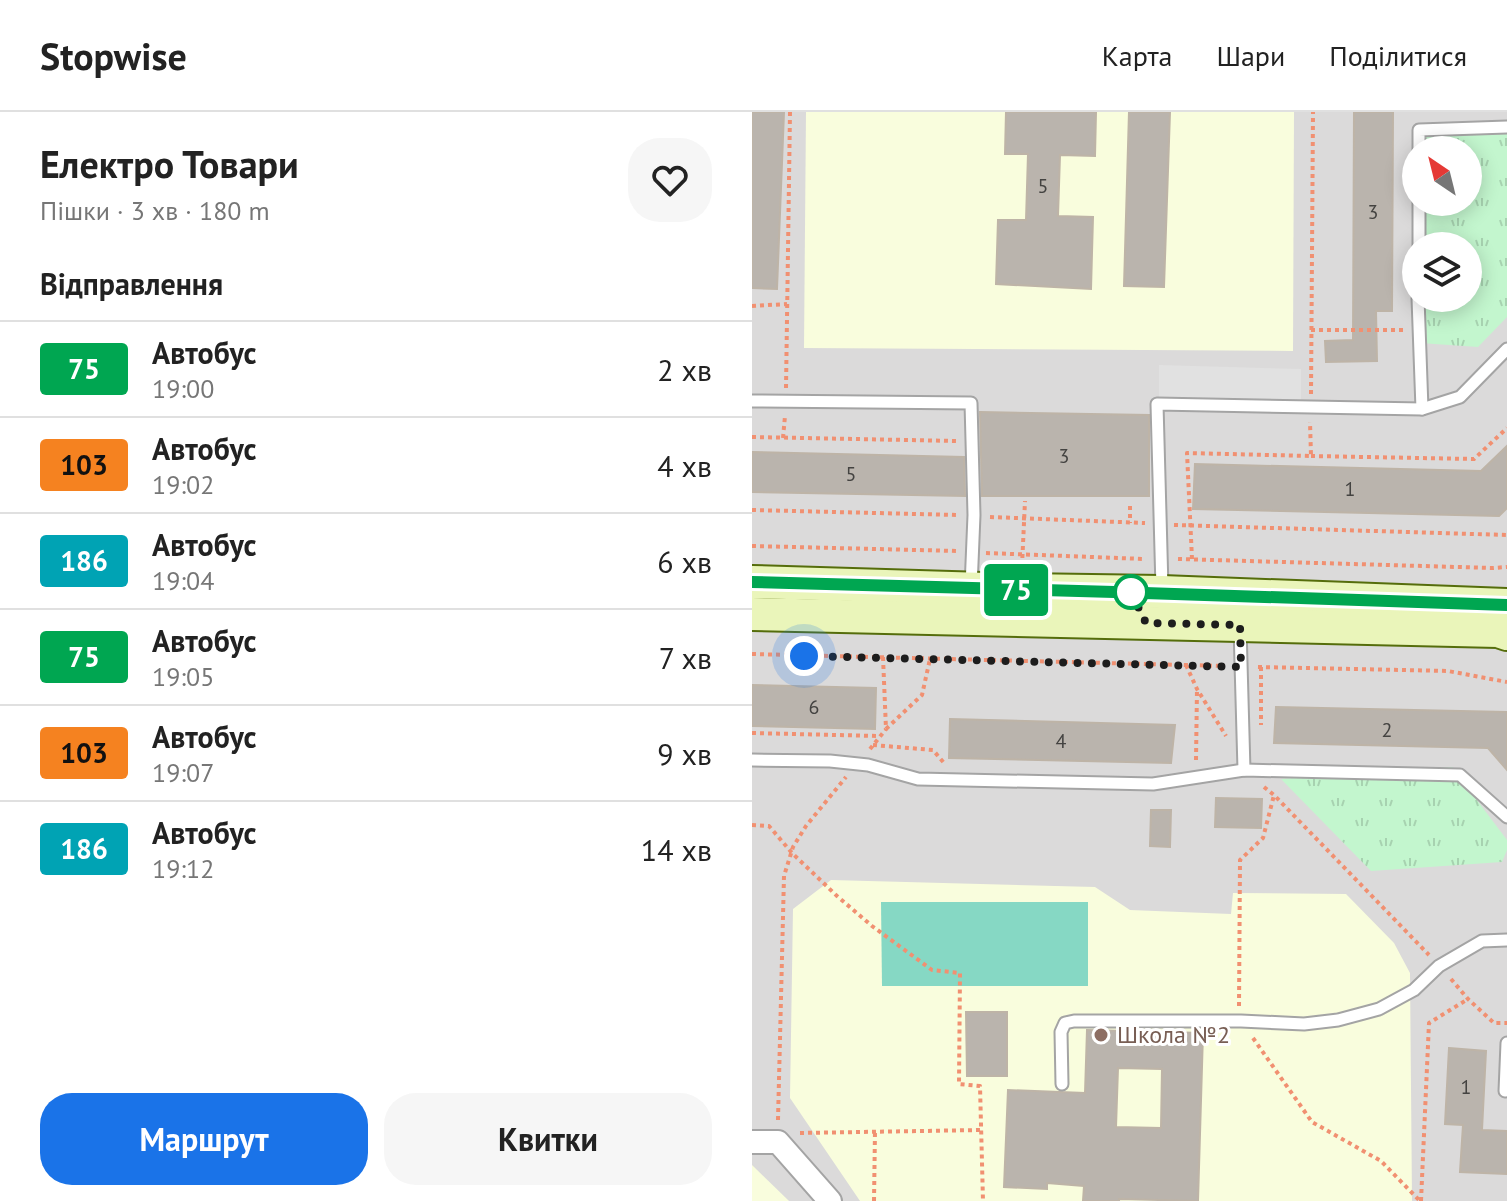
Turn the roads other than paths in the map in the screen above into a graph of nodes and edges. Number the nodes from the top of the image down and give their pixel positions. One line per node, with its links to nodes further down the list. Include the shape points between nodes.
1 (1507, 127): 2 (lane, via 1419,130)
2 (1419, 136)
3 (1419, 312): 6 (lane)
4 (1507, 349): 6 (lane, via 1460,397)
5 (752, 401): 8 (lane, via 971,403)
6 (1422, 409): 9 (lane, via 1157,404)
7 (752, 582): 8 (street)
8 (971, 589): 9 (street)
9 (1162, 592): 11 (street)
10 (752, 614): 12 (street)
11 (1505, 623): 12 (street)
12 (1240, 625): 14 (lane)
13 (752, 760): 14 (lane, via 868,765 918,779 1153,784)
14 (1244, 770): 15 (lane, via 1460,775)
15 (1507, 817)
16 (1507, 940): 18 (lane, via 1482,941 1439,966 1418,988 1379,1009 1338,1020 1065,1023)
17 (1507, 1043): 19 (lane)
18 (1062, 1084)
19 (1505, 1091)
20 (752, 1142): 21 (street, via 778,1142)
21 (830, 1201)

